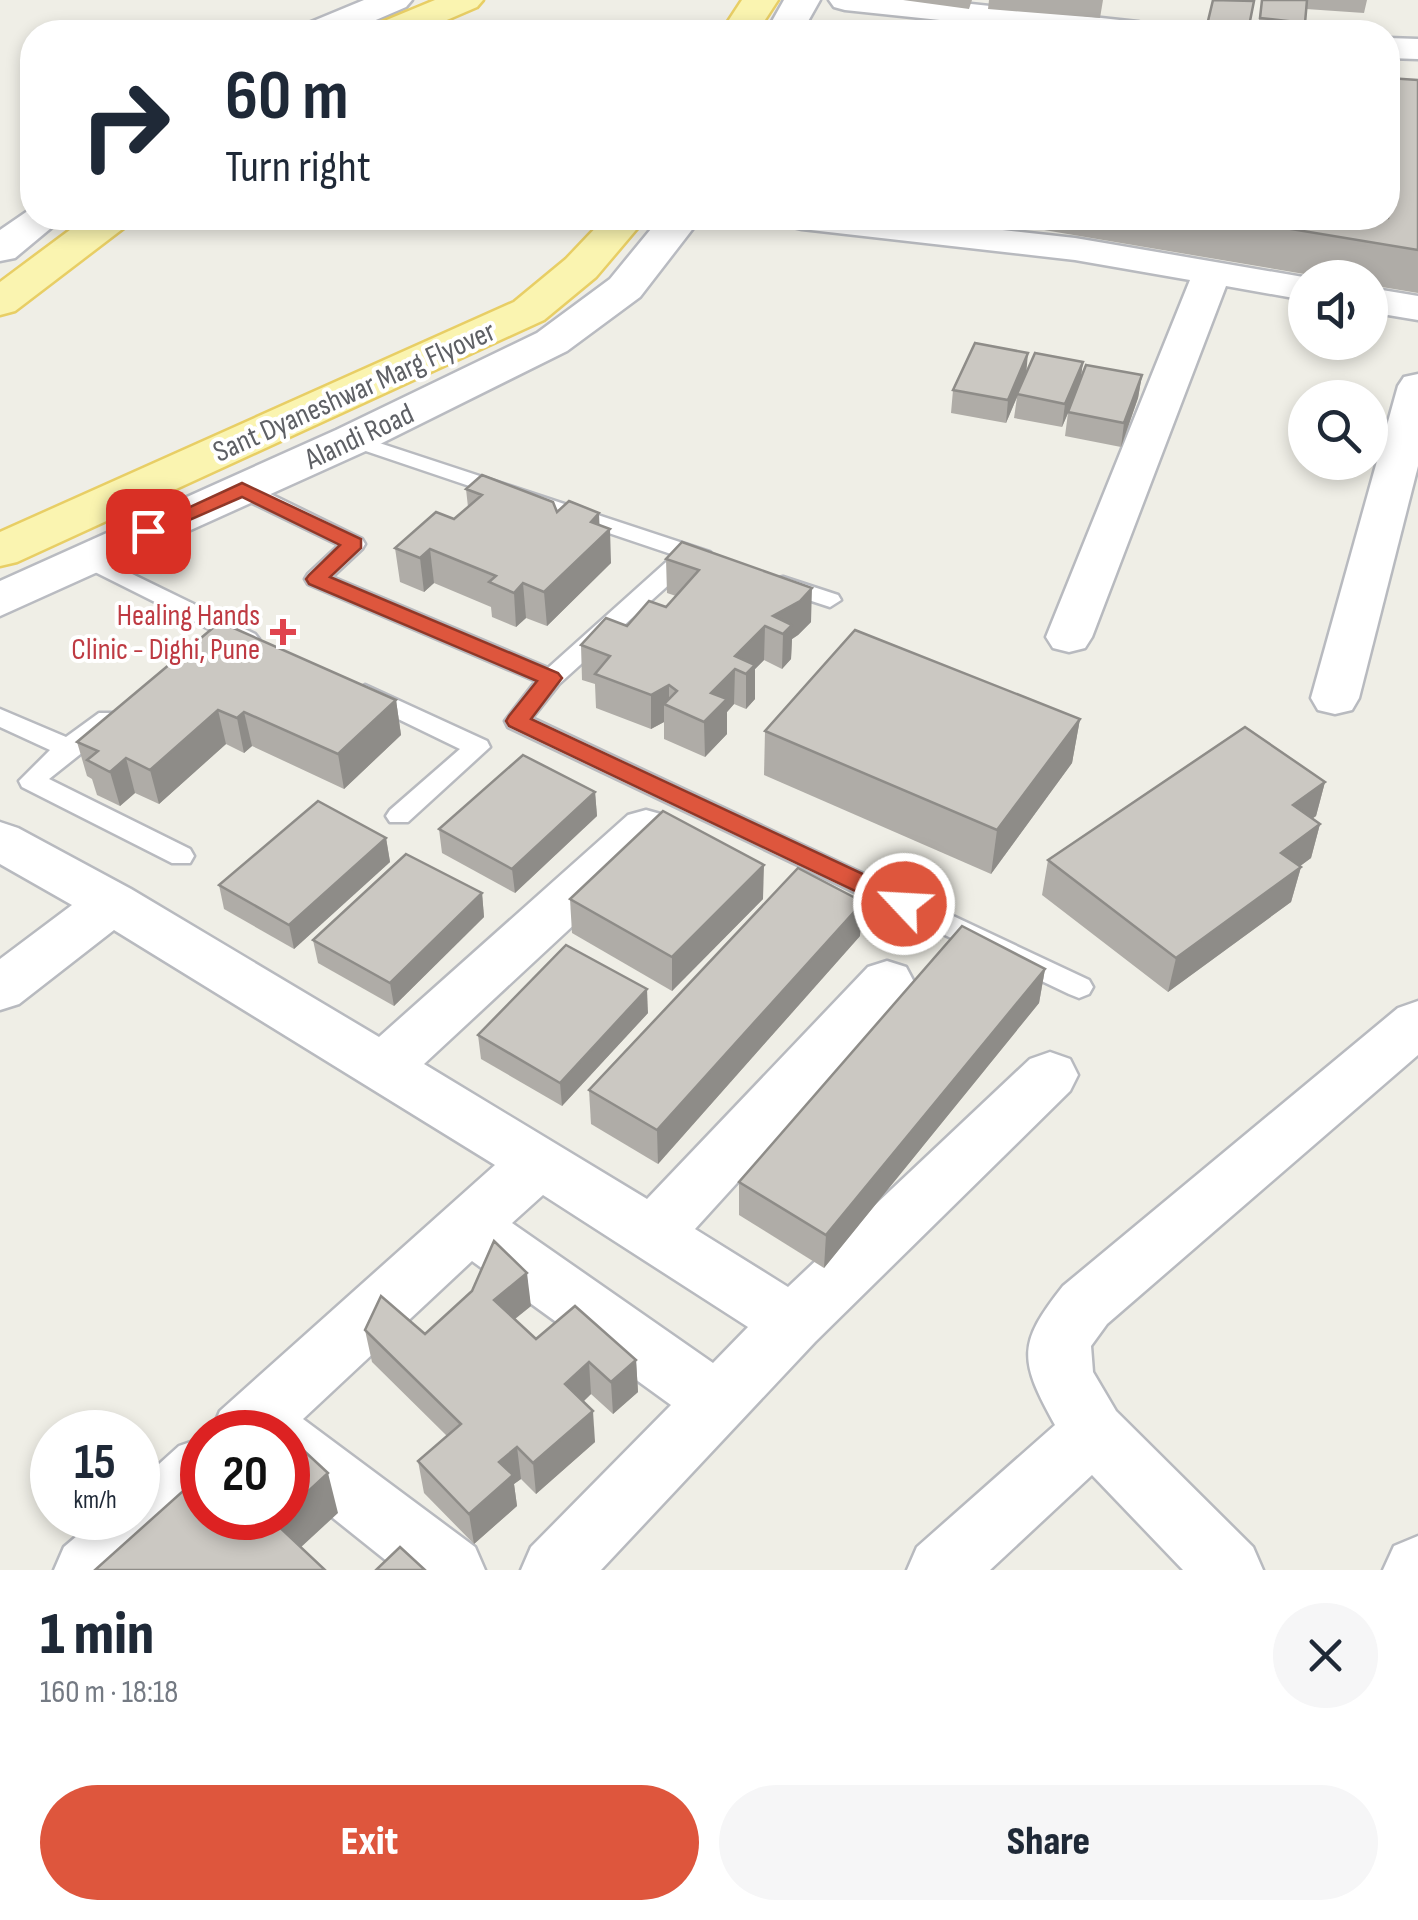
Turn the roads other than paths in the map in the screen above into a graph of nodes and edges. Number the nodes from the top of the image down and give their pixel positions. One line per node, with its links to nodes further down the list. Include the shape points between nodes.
1 (394, 0): 4 (street)
2 (465, 0): 5 (main road)
3 (845, 0): 6 (street)
4 (348, 20)
5 (418, 20)
6 (1028, 20)
7 (25, 230): 12 (street)
8 (95, 230): 15 (main road)
9 (617, 230): 21 (main road, Sant Dyaneshwar Marg Flyover, via 566,285 528,311)
10 (671, 230): 19 (street, Alandi Road, via 625,288 594,314 484,378)
11 (919, 230): 13 (street)
12 (0, 248)
13 (1212, 272): 14 (street); 28 (street, via 1148,386)
14 (1288, 285)
15 (0, 302)
16 (1388, 303): 17 (street)
17 (1418, 308)
18 (1418, 386): 32 (street)
19 (352, 440): 20 (street, Alandi Road); 22 (lane)
20 (242, 489): 23 (street, Alandi Road); 30 (lane, via 354,544 316,579)
21 (0, 551)
22 (690, 553): 24 (lane); 30 (lane)
23 (85, 558): 26 (street, Alandi Road); 29 (lane, via 221,636)
24 (725, 564)
25 (760, 576): 27 (lane)
26 (0, 600)
27 (830, 600)
28 (1069, 637)
29 (274, 651)
30 (551, 678): 42 (lane, via 517,721)
31 (342, 682): 36 (lane, via 478,747)
32 (1336, 698)
33 (132, 701): 35 (lane)
34 (0, 717): 35 (lane)
35 (68, 748): 39 (lane, via 31,781)
36 (399, 816)
37 (646, 828): 45 (street)
38 (0, 840): 40 (street)
39 (180, 856)
40 (112, 903): 43 (street); 45 (street)
41 (887, 982): 49 (street)
42 (1079, 987)
43 (0, 989)
44 (1418, 1023): 53 (street, via 1085,1305 1059,1339 1062,1378)
45 (383, 1068): 47 (street)
46 (1050, 1075): 50 (street)
47 (539, 1162): 48 (street); 49 (street)
48 (469, 1226): 51 (street); 52 (street)
49 (651, 1236): 50 (street)
50 (792, 1323): 51 (street)
51 (717, 1402): 58 (street)
52 (288, 1410)
53 (1094, 1432): 59 (street); 60 (street)
54 (310, 1465): 57 (street)
55 (180, 1488): 56 (street)
56 (88, 1570)
57 (451, 1570)
58 (555, 1570)
59 (941, 1570)
60 (1229, 1570)

